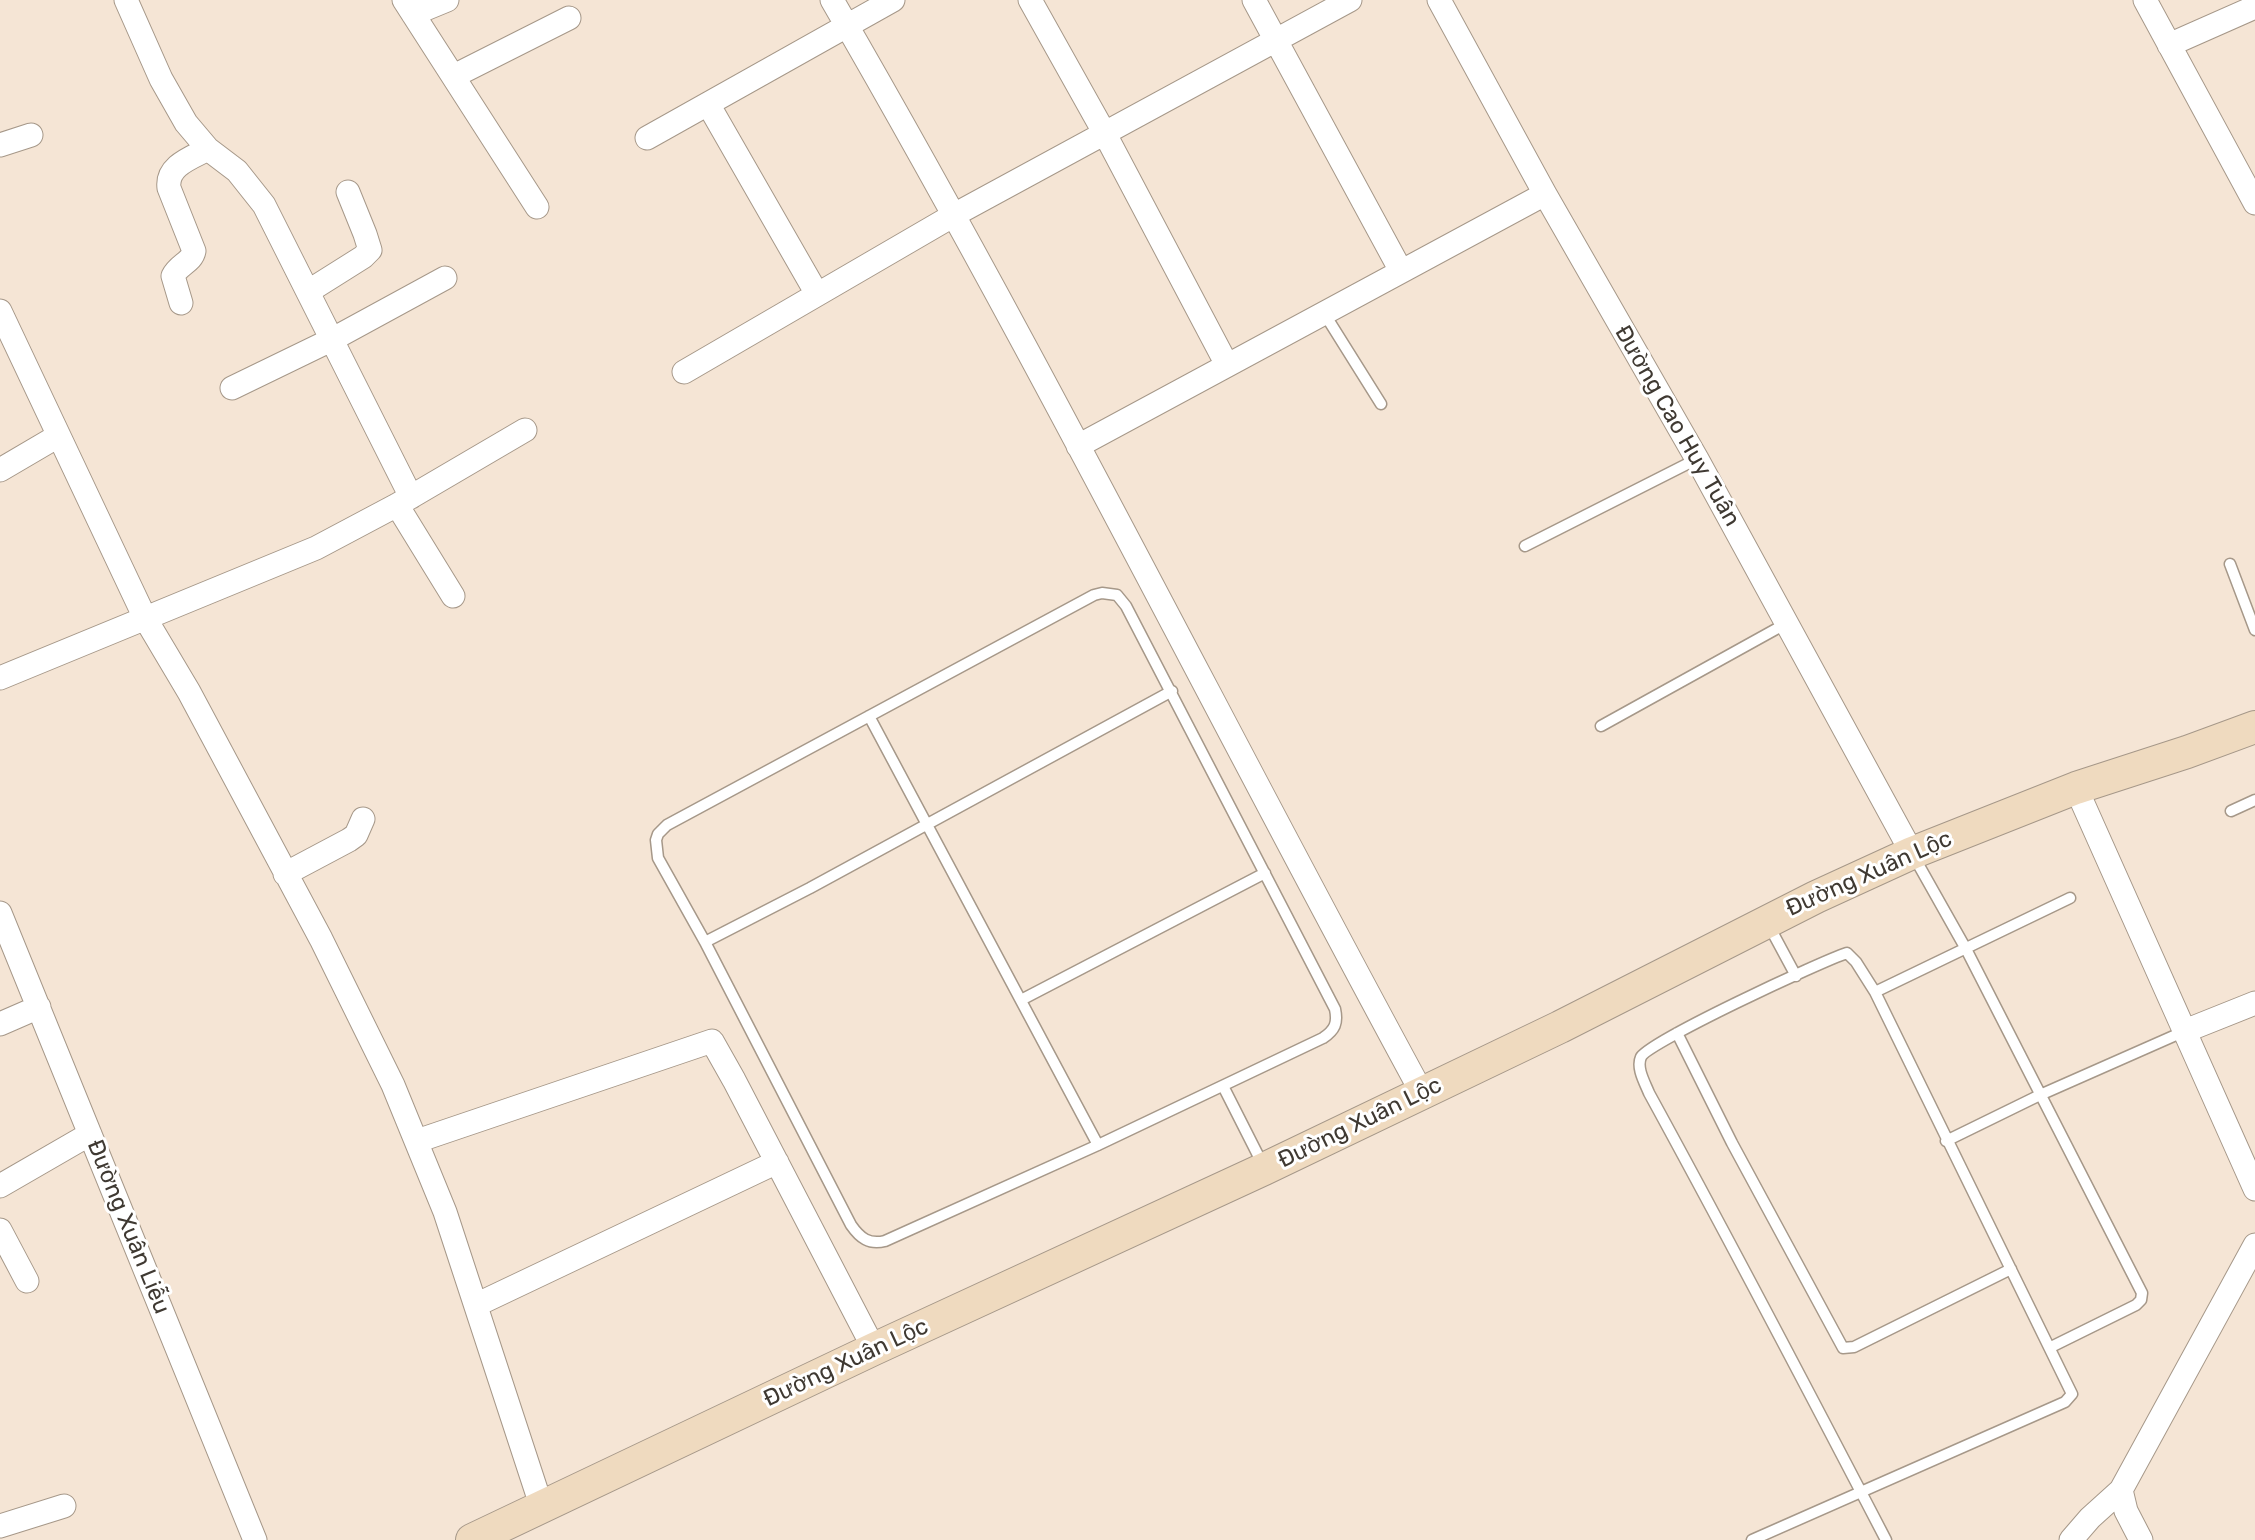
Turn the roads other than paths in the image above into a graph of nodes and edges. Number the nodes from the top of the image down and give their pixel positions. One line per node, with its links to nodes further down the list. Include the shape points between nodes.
1 (126, 0): 22 (street, via 161,79)
2 (446, 0): 10 (street)
3 (832, 0): 13 (street)
4 (893, 0): 13 (street)
5 (1030, 0): 18 (street)
6 (1254, 0): 14 (street)
7 (1350, 0): 14 (street)
8 (1440, 0): 24 (street, Đường Cao Huy Tuân)
9 (2145, 0): 15 (street)
10 (408, 7): 16 (street)
11 (2255, 7): 15 (street)
12 (569, 18): 16 (street)
13 (847, 26): 17 (street); 27 (street)
14 (1277, 41): 18 (street); 28 (street)
15 (2169, 45): 25 (street)
16 (454, 76): 26 (street)
17 (708, 104): 20 (street); 31 (street)
18 (1105, 134): 27 (street); 36 (street)
19 (31, 135): 21 (street)
20 (647, 138)
21 (0, 145)
22 (208, 149): 30 (street, via 250,184); 32 (street, via 172,171 168,179 194,251 173,276)
23 (348, 192): 30 (street, via 370,250)
24 (1545, 194): 28 (street); 43 (street, Đường Cao Huy Tuân)
25 (2255, 203)
26 (537, 207)
27 (954, 215): 31 (street); 42 (street)
28 (1401, 271): 34 (street)
29 (445, 278): 35 (street)
30 (309, 292): 35 (street)
31 (817, 294): 37 (street)
32 (181, 303)
33 (0, 311): 41 (street)
34 (1324, 313): 36 (street); 39 (lane)
35 (332, 339): 38 (street); 45 (street)
36 (1227, 365): 42 (street)
37 (684, 372)
38 (232, 388)
39 (1381, 404)
40 (525, 430): 45 (street)
41 (58, 436): 44 (street); 49 (street)
42 (1078, 446): 79 (street)
43 (1697, 459): 46 (lane); 50 (street, Đường Cao Huy Tuân)
44 (0, 470)
45 (404, 501): 48 (street); 49 (street, via 316,548)
46 (1525, 546)
47 (2230, 564): 51 (lane)
48 (453, 596)
49 (145, 618): 52 (street); 64 (street)
50 (1787, 623): 55 (lane); 62 (street, Đường Cao Huy Tuân)
51 (2255, 630)
52 (0, 678)
53 (1172, 691): 54 (lane, via 1122,599 1102,593); 61 (lane); 63 (lane)
54 (869, 716): 61 (lane); 68 (lane, via 658,834 658,858)
55 (1601, 726)
56 (2255, 727): 57 (street, Đường Xuân Lộc)
57 (2076, 788): 62 (street, Đường Xuân Lộc); 76 (street)
58 (2255, 800): 59 (lane)
59 (2231, 811)
60 (363, 818): 64 (street, via 356,835)
61 (926, 825): 68 (lane); 72 (lane)
62 (1912, 853): 67 (street, Đường Xuân Lộc); 69 (lane)
63 (1265, 873): 72 (lane); 78 (lane, via 1335,1009 1336,1025 1323,1038)
64 (285, 874): 82 (street, via 353,1002)
65 (2070, 898): 69 (lane)
66 (0, 914): 74 (street, Đường Xuân Liễu)
67 (1766, 921): 70 (lane); 79 (street, Đường Xuân Lộc)
68 (705, 942): 84 (lane, via 851,1225 863,1239 885,1241)
69 (1966, 949): 71 (lane); 80 (lane)
70 (1796, 976): 71 (lane, via 1847,953); 77 (lane)
71 (1875, 992): 83 (lane)
72 (1021, 1000): 84 (lane)
73 (2255, 1003): 76 (street)
74 (39, 1007): 75 (street); 81 (street, Đường Xuân Liễu)
75 (0, 1024)
76 (2185, 1031): 80 (lane); 88 (street)
77 (1677, 1033): 91 (lane, via 1843,1348 1854,1347); 96 (lane, via 1643,1053 1640,1071)
78 (1223, 1086): 84 (lane); 86 (lane)
79 (1422, 1093): 86 (street, Đường Xuân Lộc)
80 (2040, 1095): 83 (lane); 94 (lane, via 2142,1293 2136,1305)
81 (90, 1134): 87 (street); 101 (street, Đường Xuân Liễu)
82 (417, 1141): 85 (street, via 712,1041); 93 (street)
83 (1947, 1141): 91 (lane)
84 (1098, 1145)
85 (777, 1162): 93 (street); 95 (street)
86 (1264, 1169): 95 (street, Đường Xuân Lộc)
87 (0, 1186)
88 (2255, 1189)
89 (0, 1230): 92 (street)
90 (2255, 1245): 97 (street)
91 (2011, 1269): 94 (lane)
92 (27, 1281)
93 (476, 1305): 99 (street)
94 (2051, 1347): 96 (lane, via 2072,1394 2065,1402)
95 (874, 1349): 99 (street, Đường Xuân Lộc)
96 (1861, 1493): 103 (lane); 104 (lane)
97 (2124, 1501): 105 (street, via 2090,1518); 106 (street)
98 (64, 1506): 100 (street)
99 (542, 1508): 102 (street, Đường Xuân Lộc)
100 (0, 1526)
101 (255, 1540)
102 (472, 1540)
103 (1752, 1540)
104 (1886, 1540)
105 (2071, 1540)
106 (2141, 1540)

